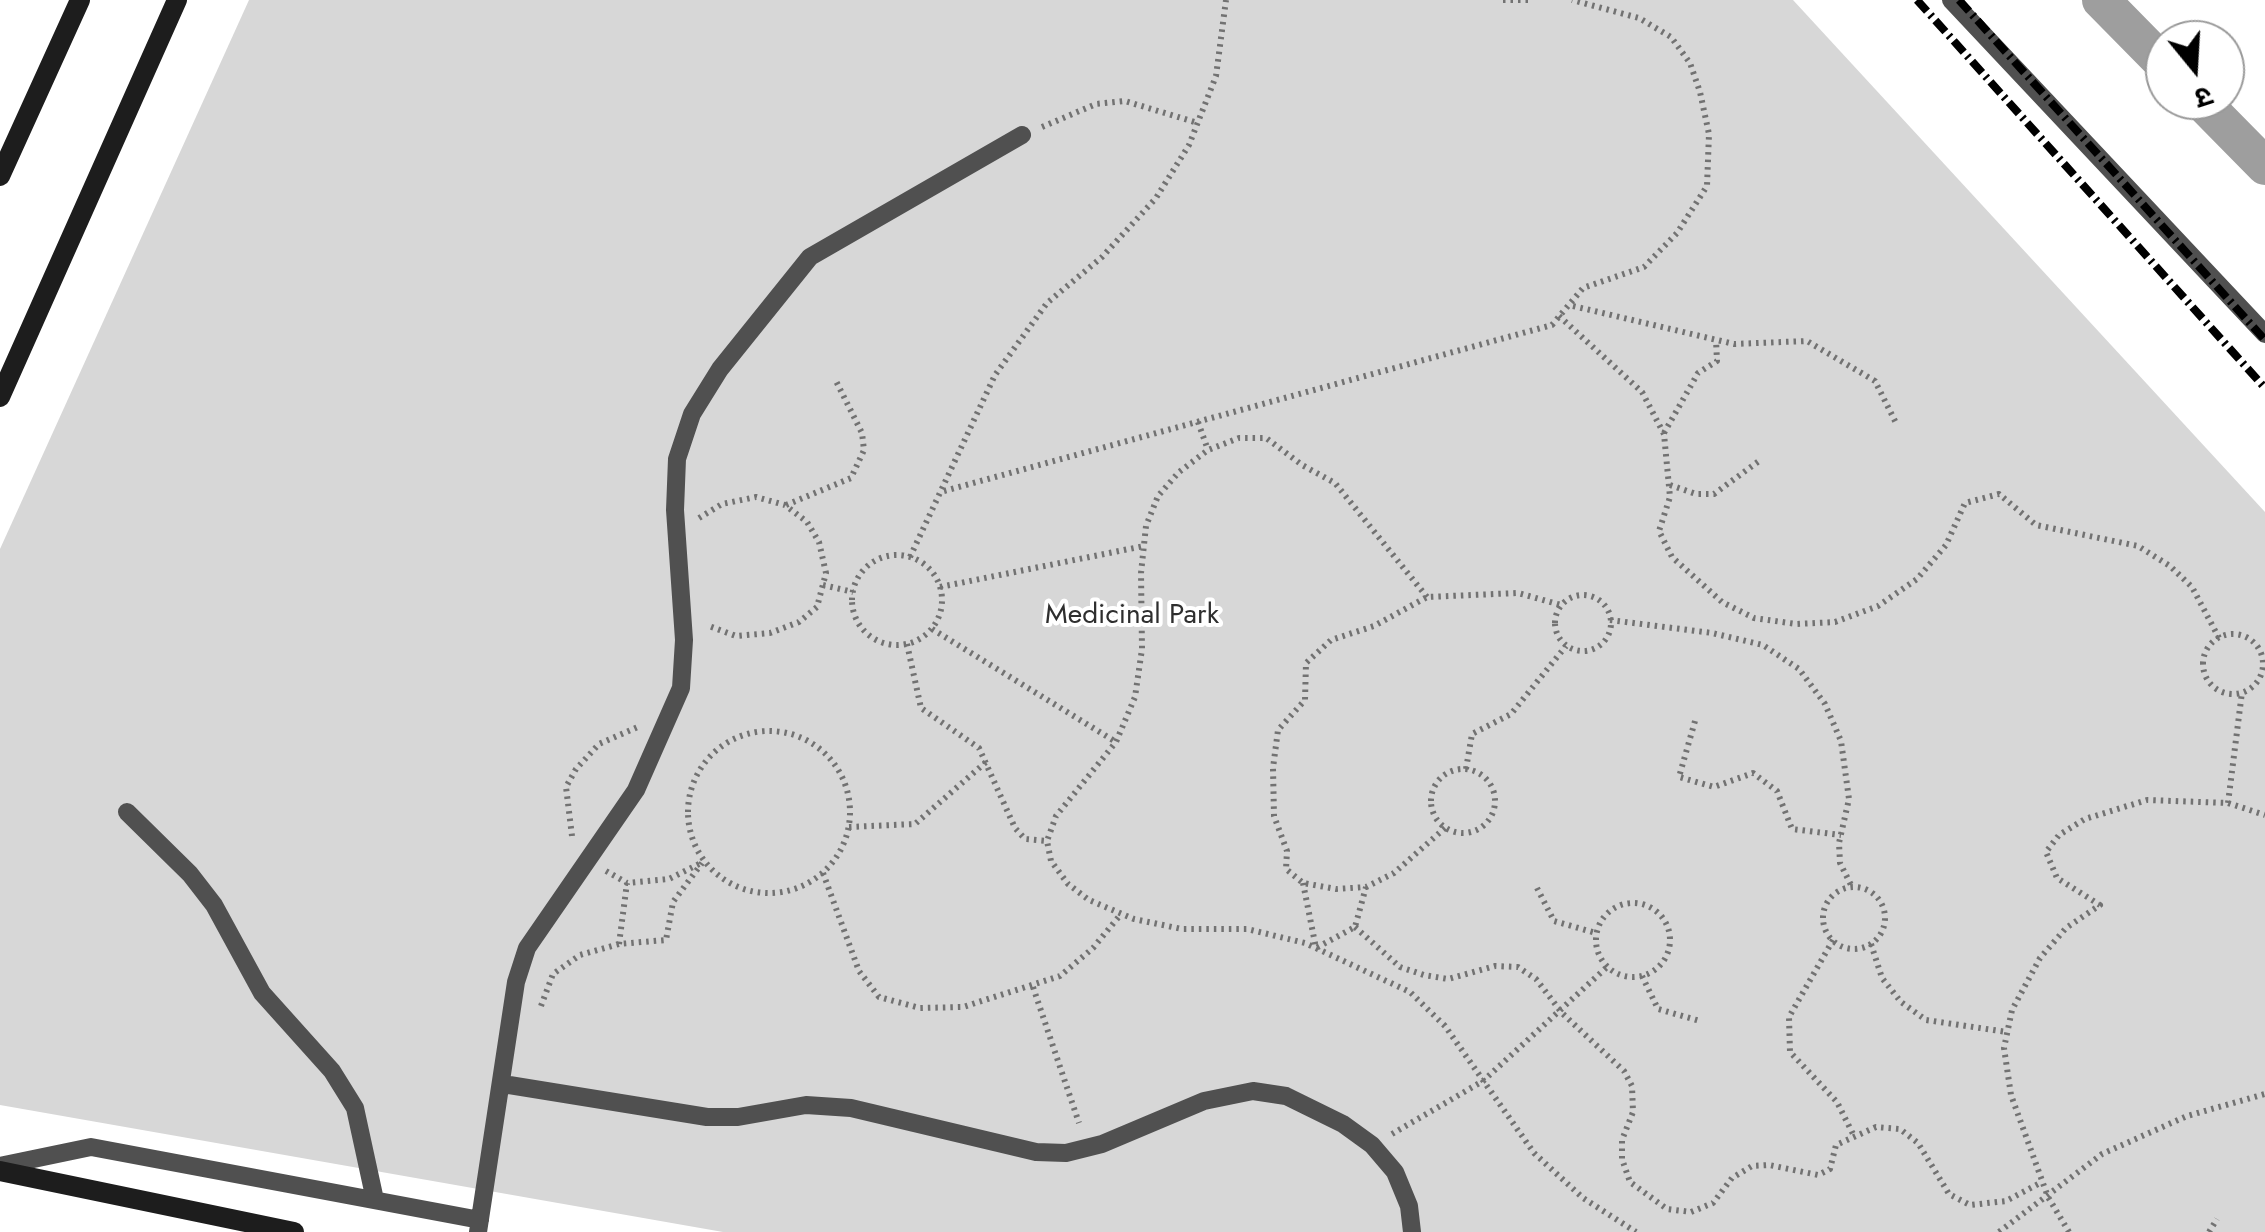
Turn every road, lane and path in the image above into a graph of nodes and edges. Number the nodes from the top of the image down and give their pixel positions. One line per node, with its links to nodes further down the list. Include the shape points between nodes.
1 (80, 0): 10 (street)
2 (177, 0): 16 (street)
3 (1226, 0): 8 (path, via 1216,76)
4 (1504, 0): 5 (path)
5 (1529, 0)
6 (1572, 0): 11 (path, via 1639,18 1671,38 1690,63 1710,134 1707,186 1677,233 1644,267 1584,288)
7 (1951, 0): 13 (lane)
8 (1198, 123): 9 (path, via 1125,100 1096,104); 23 (path, via 1156,198 1047,303 996,375)
9 (1022, 135): 25 (lane, via 810,257 692,414 677,460)
10 (0, 176)
11 (1573, 306): 12 (path); 14 (path)
12 (1559, 316): 17 (path, via 1552,326); 19 (path, via 1642,392)
13 (2265, 334)
14 (1716, 340): 18 (path, via 1806,341 1831,352 1875,381); 19 (path, via 1717,361 1698,373)
15 (835, 379): 24 (path, via 864,450 851,478)
16 (0, 397)
17 (1198, 422): 20 (path); 23 (path)
18 (1897, 426)
19 (1664, 434): 22 (path)
20 (1208, 450): 26 (path, via 1158,496); 32 (path, via 1240,438 1266,438 1335,483)
21 (1760, 461): 22 (path, via 1714,494)
22 (1670, 485): 36 (path, via 1658,532 1672,557 1722,602 1754,618 1836,622 1878,606 1917,579 1946,544 1965,503 1999,494 2036,525 2138,546 2170,566 2192,588)
23 (944, 491): 27 (path)
24 (786, 505): 25 (path, via 756,497 722,504); 28 (path, via 819,542)
25 (676, 531): 29 (lane)
26 (1144, 546): 30 (path); 42 (path, via 1142,649 1135,696)
27 (910, 557): 30 (path); 31 (path, via 880,558)
28 (823, 585): 29 (path, via 817,607 799,622 736,636 704,624); 31 (path)
29 (680, 586): 40 (lane, via 681,688)
30 (940, 587): 35 (path)
31 (853, 592): 37 (path, via 852,607 866,633 879,642)
32 (1427, 598): 33 (path, via 1518,593); 56 (path, via 1331,640 1306,663 1305,700 1278,730 1273,768 1274,816 1286,869)
33 (1561, 605): 34 (path, via 1586,596 1602,603); 38 (path, via 1555,622)
34 (1610, 620): 38 (path, via 1600,644 1583,651); 50 (path, via 1763,645 1798,669 1825,704 1841,741 1849,799)
35 (932, 629): 37 (path); 42 (path)
36 (2219, 638): 39 (path, via 2205,652 2208,680 2223,692); 39 (path, via 2238,635 2260,652 2258,681)
37 (907, 644): 43 (path, via 921,708 980,748)
38 (1566, 646): 44 (path, via 1510,714 1472,734)
39 (2242, 692): 45 (path)
40 (669, 720): 52 (lane, via 636,790); 52 (path, via 599,744 566,787 575,851)
41 (1695, 721): 50 (path, via 1679,777 1714,787 1752,773 1778,791 1792,829)
42 (1116, 742): 51 (path, via 1056,816)
43 (986, 762): 48 (path, via 915,824); 51 (path, via 1015,828 1026,839)
44 (1466, 769): 49 (path, via 1445,774 1432,791 1432,812); 49 (path, via 1492,786 1492,817 1466,834)
45 (2228, 803): 47 (path); 73 (path, via 2147,800 2085,819 2059,835 2046,852 2057,878 2100,906 2066,928 2040,958)
46 (127, 812): 83 (lane, via 190,874 262,993 332,1072 355,1108)
47 (2265, 815)
48 (849, 827): 53 (path, via 842,775 825,754 803,738 750,733 725,744 692,784 687,811); 54 (path)
49 (1445, 828): 57 (path, via 1394,873)
50 (1841, 834): 58 (path, via 1840,863)
51 (1046, 841): 60 (path, via 1068,884)
52 (588, 862): 55 (path); 75 (lane, via 527,948)
53 (703, 862): 54 (path, via 747,891 774,894); 55 (path, via 670,879); 64 (path, via 673,902 666,940)
54 (823, 874): 69 (path, via 859,971 879,997 920,1008 963,1008)
55 (627, 883): 64 (path)
56 (1303, 883): 57 (path); 66 (path)
57 (1366, 887): 61 (path)
58 (1852, 887): 63 (path, via 1827,903 1824,922); 65 (path, via 1871,892 1884,907 1884,928)
59 (1536, 888): 62 (path, via 1554,921)
60 (1121, 914): 66 (path, via 1182,929 1248,929); 69 (path, via 1060,976)
61 (1356, 927): 66 (path); 71 (path, via 1400,967 1424,975 1448,979 1518,967)
62 (1596, 933): 67 (path); 68 (path, via 1608,912 1630,902 1663,916 1669,952)
63 (1832, 940): 65 (path, via 1851,948); 77 (path, via 1789,1017 1790,1052 1837,1102)
64 (618, 944): 70 (path, via 580,955 553,974)
65 (1871, 944): 73 (path, via 1882,978 1926,1020)
66 (1316, 948): 74 (path, via 1410,992 1445,1026)
67 (1607, 967): 68 (path, via 1629,978); 71 (path)
68 (1642, 976): 72 (path, via 1658,1009)
69 (1033, 987): 79 (path)
70 (538, 1013)
71 (1562, 1013): 74 (path); 77 (path, via 1624,1070 1633,1112 1622,1159 1630,1182 1667,1210 1691,1212 1712,1203 1752,1166 1818,1176 1830,1168 1836,1144)
72 (1700, 1021)
73 (2007, 1032): 81 (path, via 2011,1095)
74 (1484, 1081): 78 (path); 88 (path, via 1534,1153 1582,1198)
75 (503, 1084): 79 (lane, via 707,1117 806,1105 850,1108 1036,1152); 85 (lane)
76 (2265, 1094): 82 (path, via 2186,1116 2102,1154)
77 (1853, 1134): 81 (path, via 1900,1129 1918,1143 1948,1194 1970,1204 2006,1201)
78 (1372, 1145): 79 (lane, via 1286,1096 1253,1091 1204,1100); 87 (lane, via 1396,1172)
79 (1087, 1148)
80 (0, 1169): 83 (lane, via 91,1148); 86 (street)
81 (2042, 1182): 82 (path)
82 (2048, 1198): 89 (path); 90 (path)
83 (375, 1200): 85 (lane)
84 (2217, 1219): 91 (path)
85 (479, 1226)
86 (294, 1232)
87 (1412, 1232)
88 (1636, 1232)
89 (1999, 1232)
90 (2070, 1232)
91 (2209, 1232)

